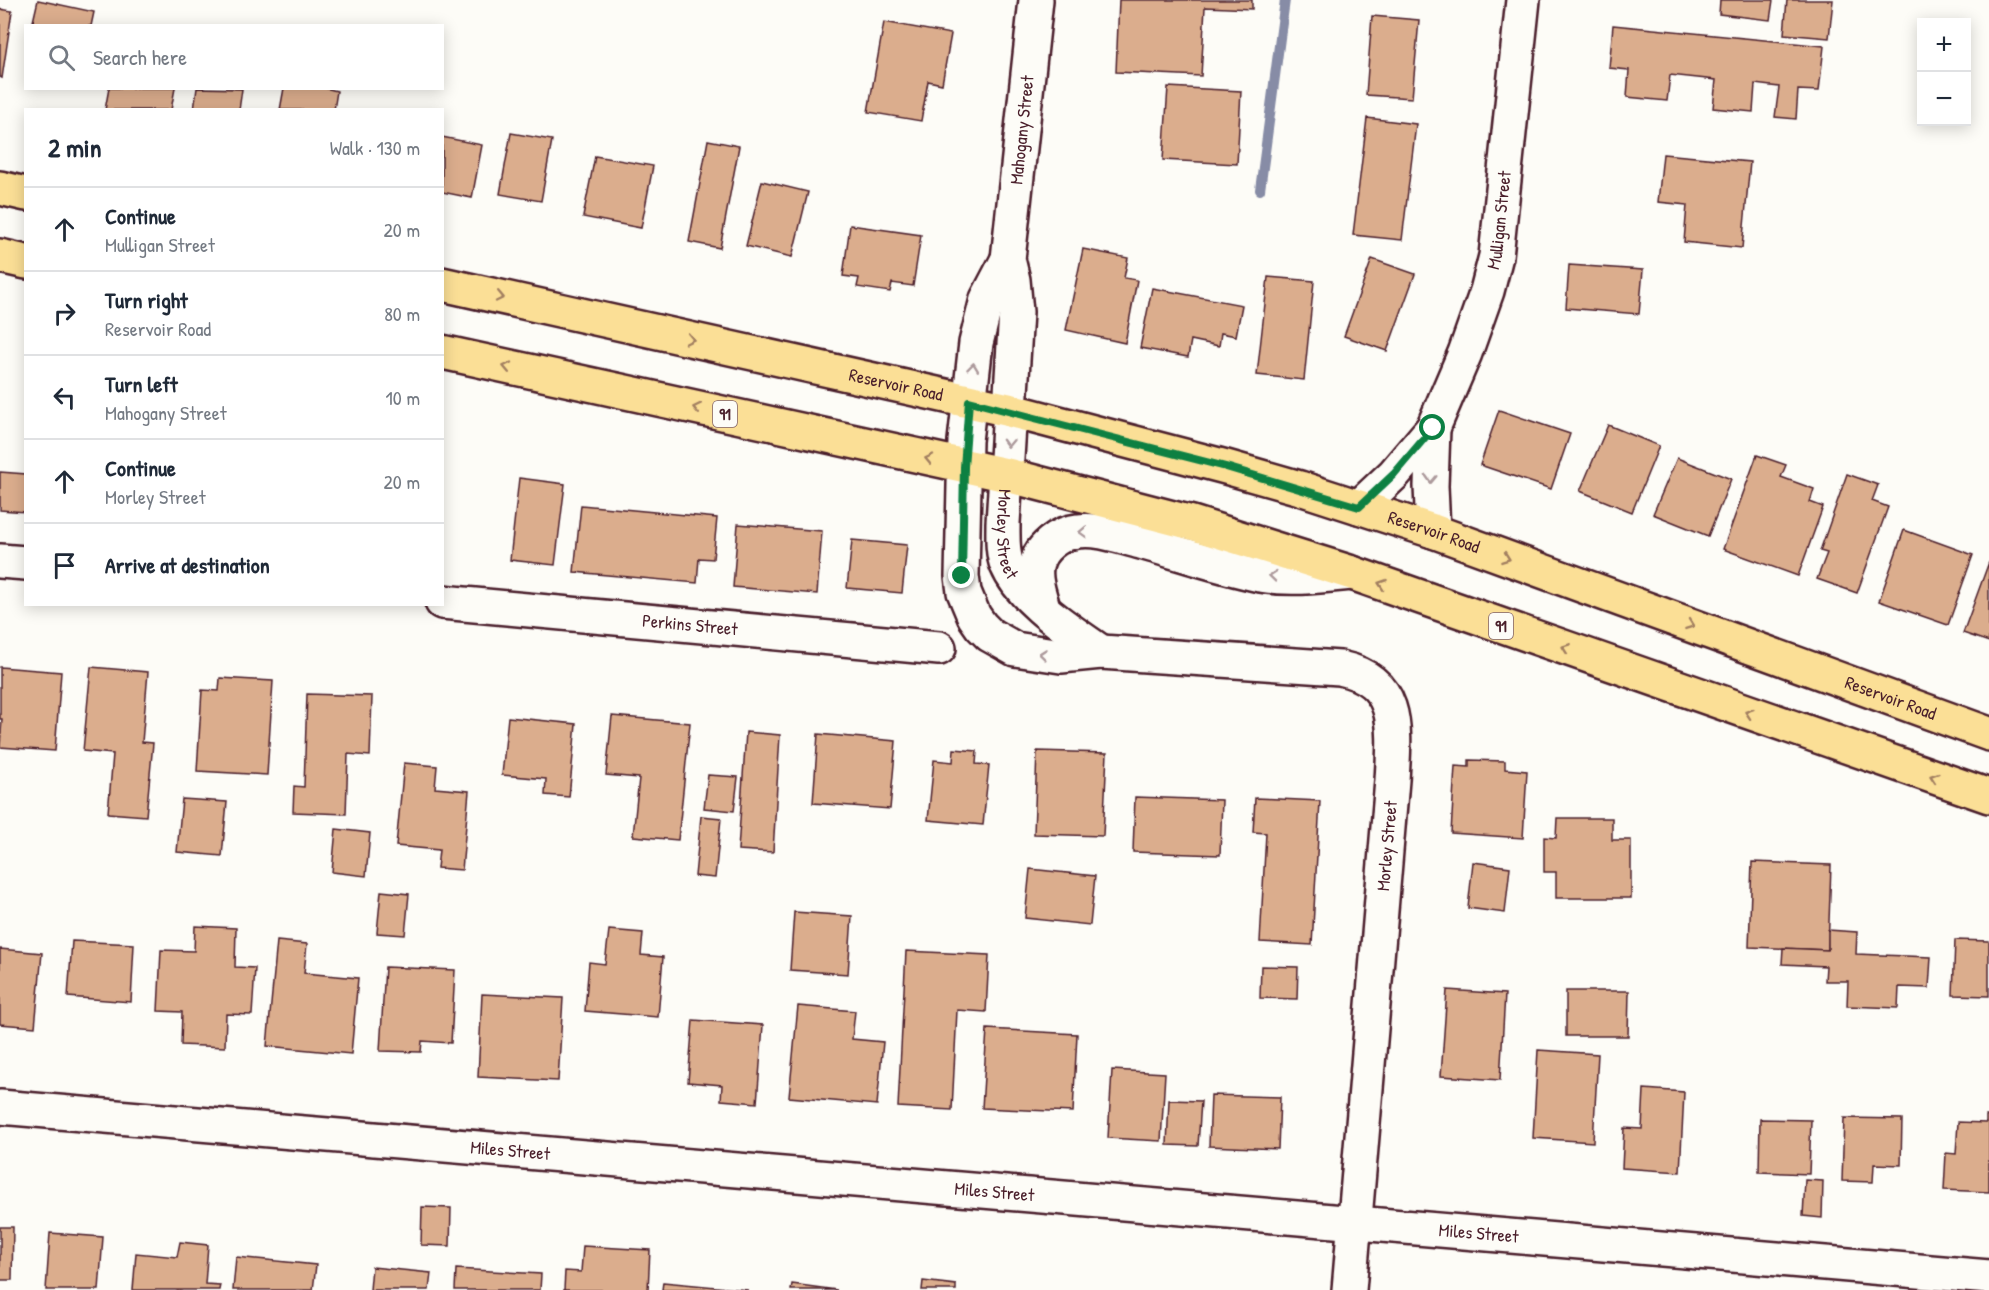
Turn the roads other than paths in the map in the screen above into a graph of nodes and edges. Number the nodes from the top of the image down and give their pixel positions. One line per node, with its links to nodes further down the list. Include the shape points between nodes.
1 (1036, 0): 6 (street, Mahogany Street)
2 (1523, 0): 12 (street, Mulligan Street, via 1496,256 1468,343)
3 (0, 189): 4 (main road)
4 (24, 194)
5 (0, 256): 7 (main road)
6 (1008, 260): 10 (street, Mahogany Street, one-way to 6, via 976,343 987,299); 11 (street, Mahogany Street, via 1016,297)
7 (24, 261)
8 (444, 285): 10 (main road, Reservoir Road, one-way to 10)
9 (444, 352): 13 (main road, 91, one-way to 9)
10 (969, 401): 11 (main road, Reservoir Road); 13 (street, Mahogany Street)
11 (1010, 410): 14 (street, Morley Street, one-way to 14); 15 (main road, Reservoir Road)
12 (1433, 428): 15 (street, Mulligan Street); 16 (street, Mulligan Street, one-way to 16)
13 (964, 467): 14 (main road, 91); 23 (street, Morley Street, one-way to 13, via 1061,656 1029,652 1004,645 981,626 964,591 962,576)
14 (1007, 476): 19 (main road, 91, via 1140,508); 21 (street, Morley Street, via 1003,536 1007,563 1020,586)
15 (1359, 507): 16 (main road, Reservoir Road)
16 (1432, 531): 24 (main road, Reservoir Road, one-way to 24)
17 (0, 561): 18 (street)
18 (24, 563)
19 (1352, 573): 21 (street, Morley Street, one-way to 21, via 1287,578 1261,575 1127,538 1078,531 1050,543 1038,557 1036,577); 25 (main road, 91, one-way to 19)
20 (444, 602): 22 (street, Perkins Street)
21 (1043, 608): 23 (street, Morley Street)
22 (939, 648)
23 (1101, 652): 27 (street, Morley Street, via 1340,668 1374,682 1388,704 1394,730 1392,780)
24 (1989, 734)
25 (1989, 796)
26 (0, 1107): 27 (street, Miles Street)
27 (1354, 1222): 28 (street, Miles Street); 29 (street, Morley Street)
28 (1989, 1277)
29 (1349, 1290)

